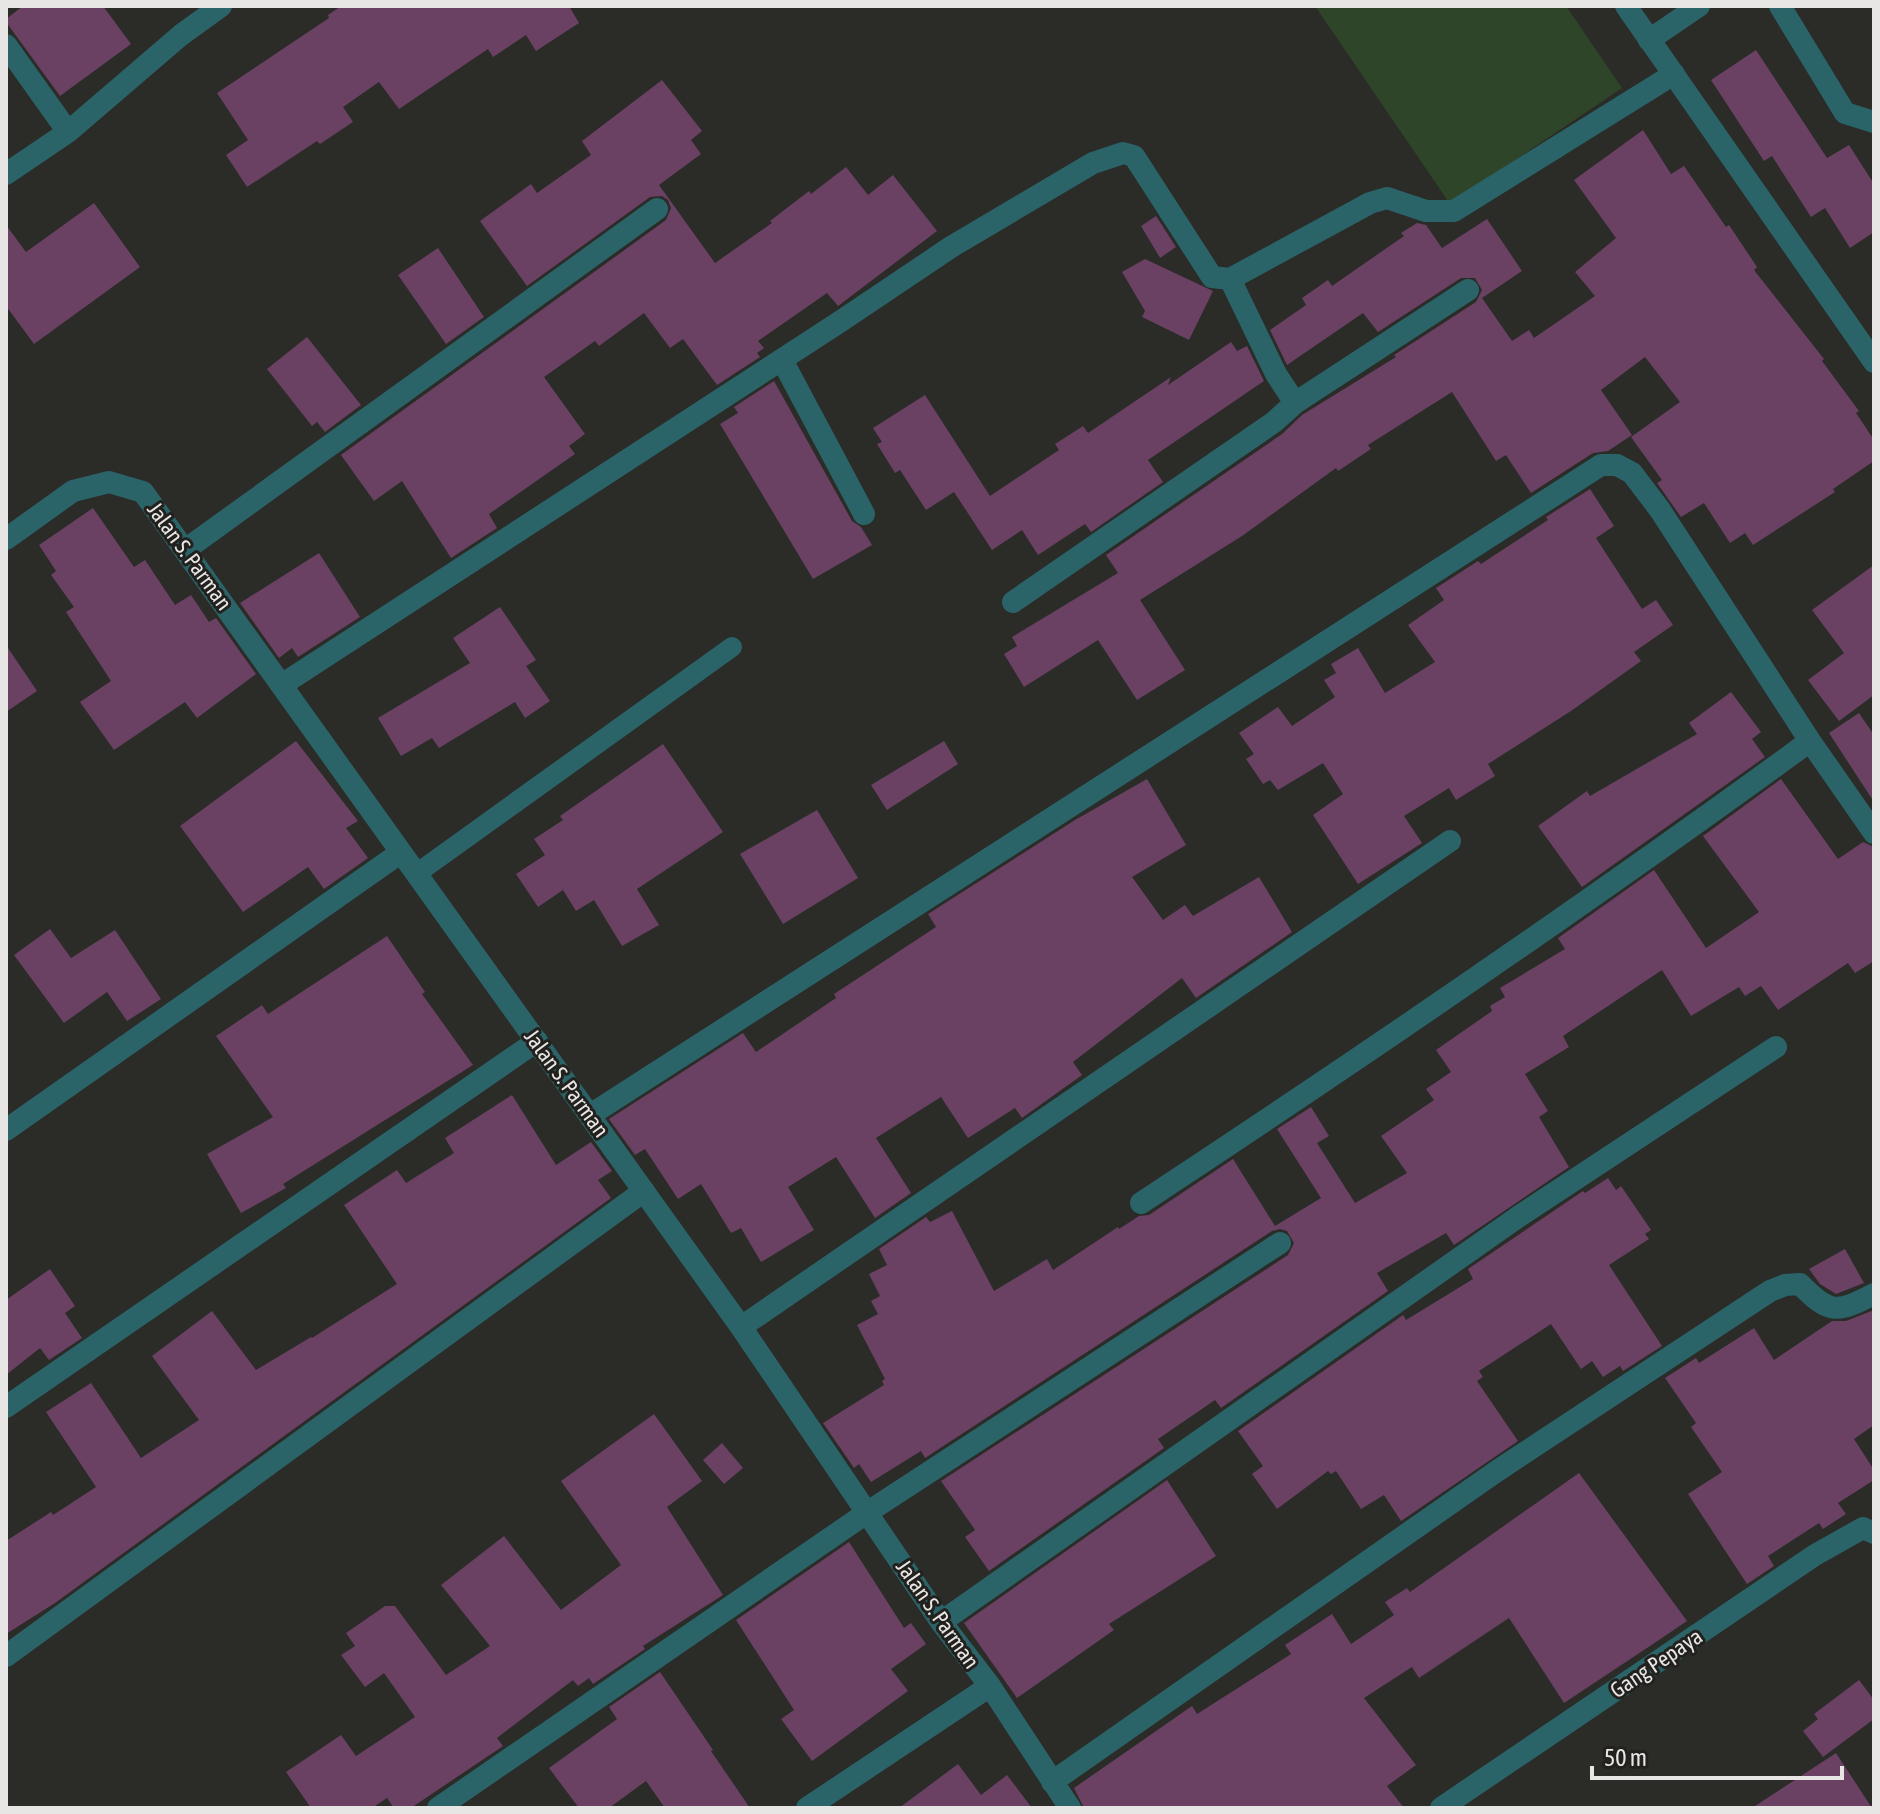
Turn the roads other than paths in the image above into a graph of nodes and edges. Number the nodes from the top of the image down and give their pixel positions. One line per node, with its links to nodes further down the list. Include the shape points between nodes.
1 (221, 6): 9 (street)
2 (1626, 6): 5 (street)
3 (1699, 6): 5 (street)
4 (1780, 6): 8 (street, via 1845,113)
5 (1649, 40): 7 (street)
6 (6, 45): 9 (street)
7 (1674, 74): 12 (street, via 1454,211 1426,211 1387,198 1370,203); 15 (street)
8 (1874, 122)
9 (68, 132): 10 (street)
10 (6, 174)
11 (657, 209): 19 (street)
12 (1230, 279): 14 (street, via 1212,277 1134,156 1123,153 1093,163 951,247); 16 (street)
13 (1468, 290): 16 (street)
14 (782, 360): 17 (street); 22 (street)
15 (1874, 362)
16 (1295, 403): 20 (street)
17 (864, 514)
18 (6, 539): 19 (street, Jalan S. Parman, via 73,491 109,482 143,492)
19 (185, 550): 22 (street, Jalan S. Parman)
20 (1013, 602)
21 (732, 647): 27 (lane)
22 (283, 684): 26 (street, Jalan S. Parman)
23 (1810, 741): 24 (street); 30 (street, via 1632,473 1601,465); 33 (street, via 1358,1059)
24 (1874, 833)
25 (1450, 841): 36 (street)
26 (400, 853): 27 (street, Jalan S. Parman); 31 (street)
27 (416, 874): 28 (street, Jalan S. Parman)
28 (537, 1041): 30 (street, Jalan S. Parman); 37 (street)
29 (1776, 1047): 40 (street, via 1518,1217)
30 (590, 1115): 32 (street, Jalan S. Parman)
31 (6, 1130)
32 (644, 1191): 36 (street, Jalan S. Parman); 41 (street)
33 (1141, 1203)
34 (1280, 1243): 38 (street)
35 (1874, 1294): 43 (street, via 1847,1308 1832,1308 1800,1284 1770,1291 1497,1471)
36 (741, 1327): 38 (street, Jalan S. Parman)
37 (6, 1407)
38 (868, 1512): 40 (street, Jalan S. Parman); 44 (street)
39 (1874, 1533): 47 (street, Gang Pepaya, via 1863,1528 1815,1555)
40 (941, 1622): 42 (street, Jalan S. Parman)
41 (6, 1656)
42 (990, 1686): 43 (street, Jalan S. Parman); 45 (street)
43 (1052, 1782): 46 (street, Jalan S. Parman)
44 (438, 1808)
45 (807, 1808)
46 (1070, 1808)
47 (1441, 1808)

